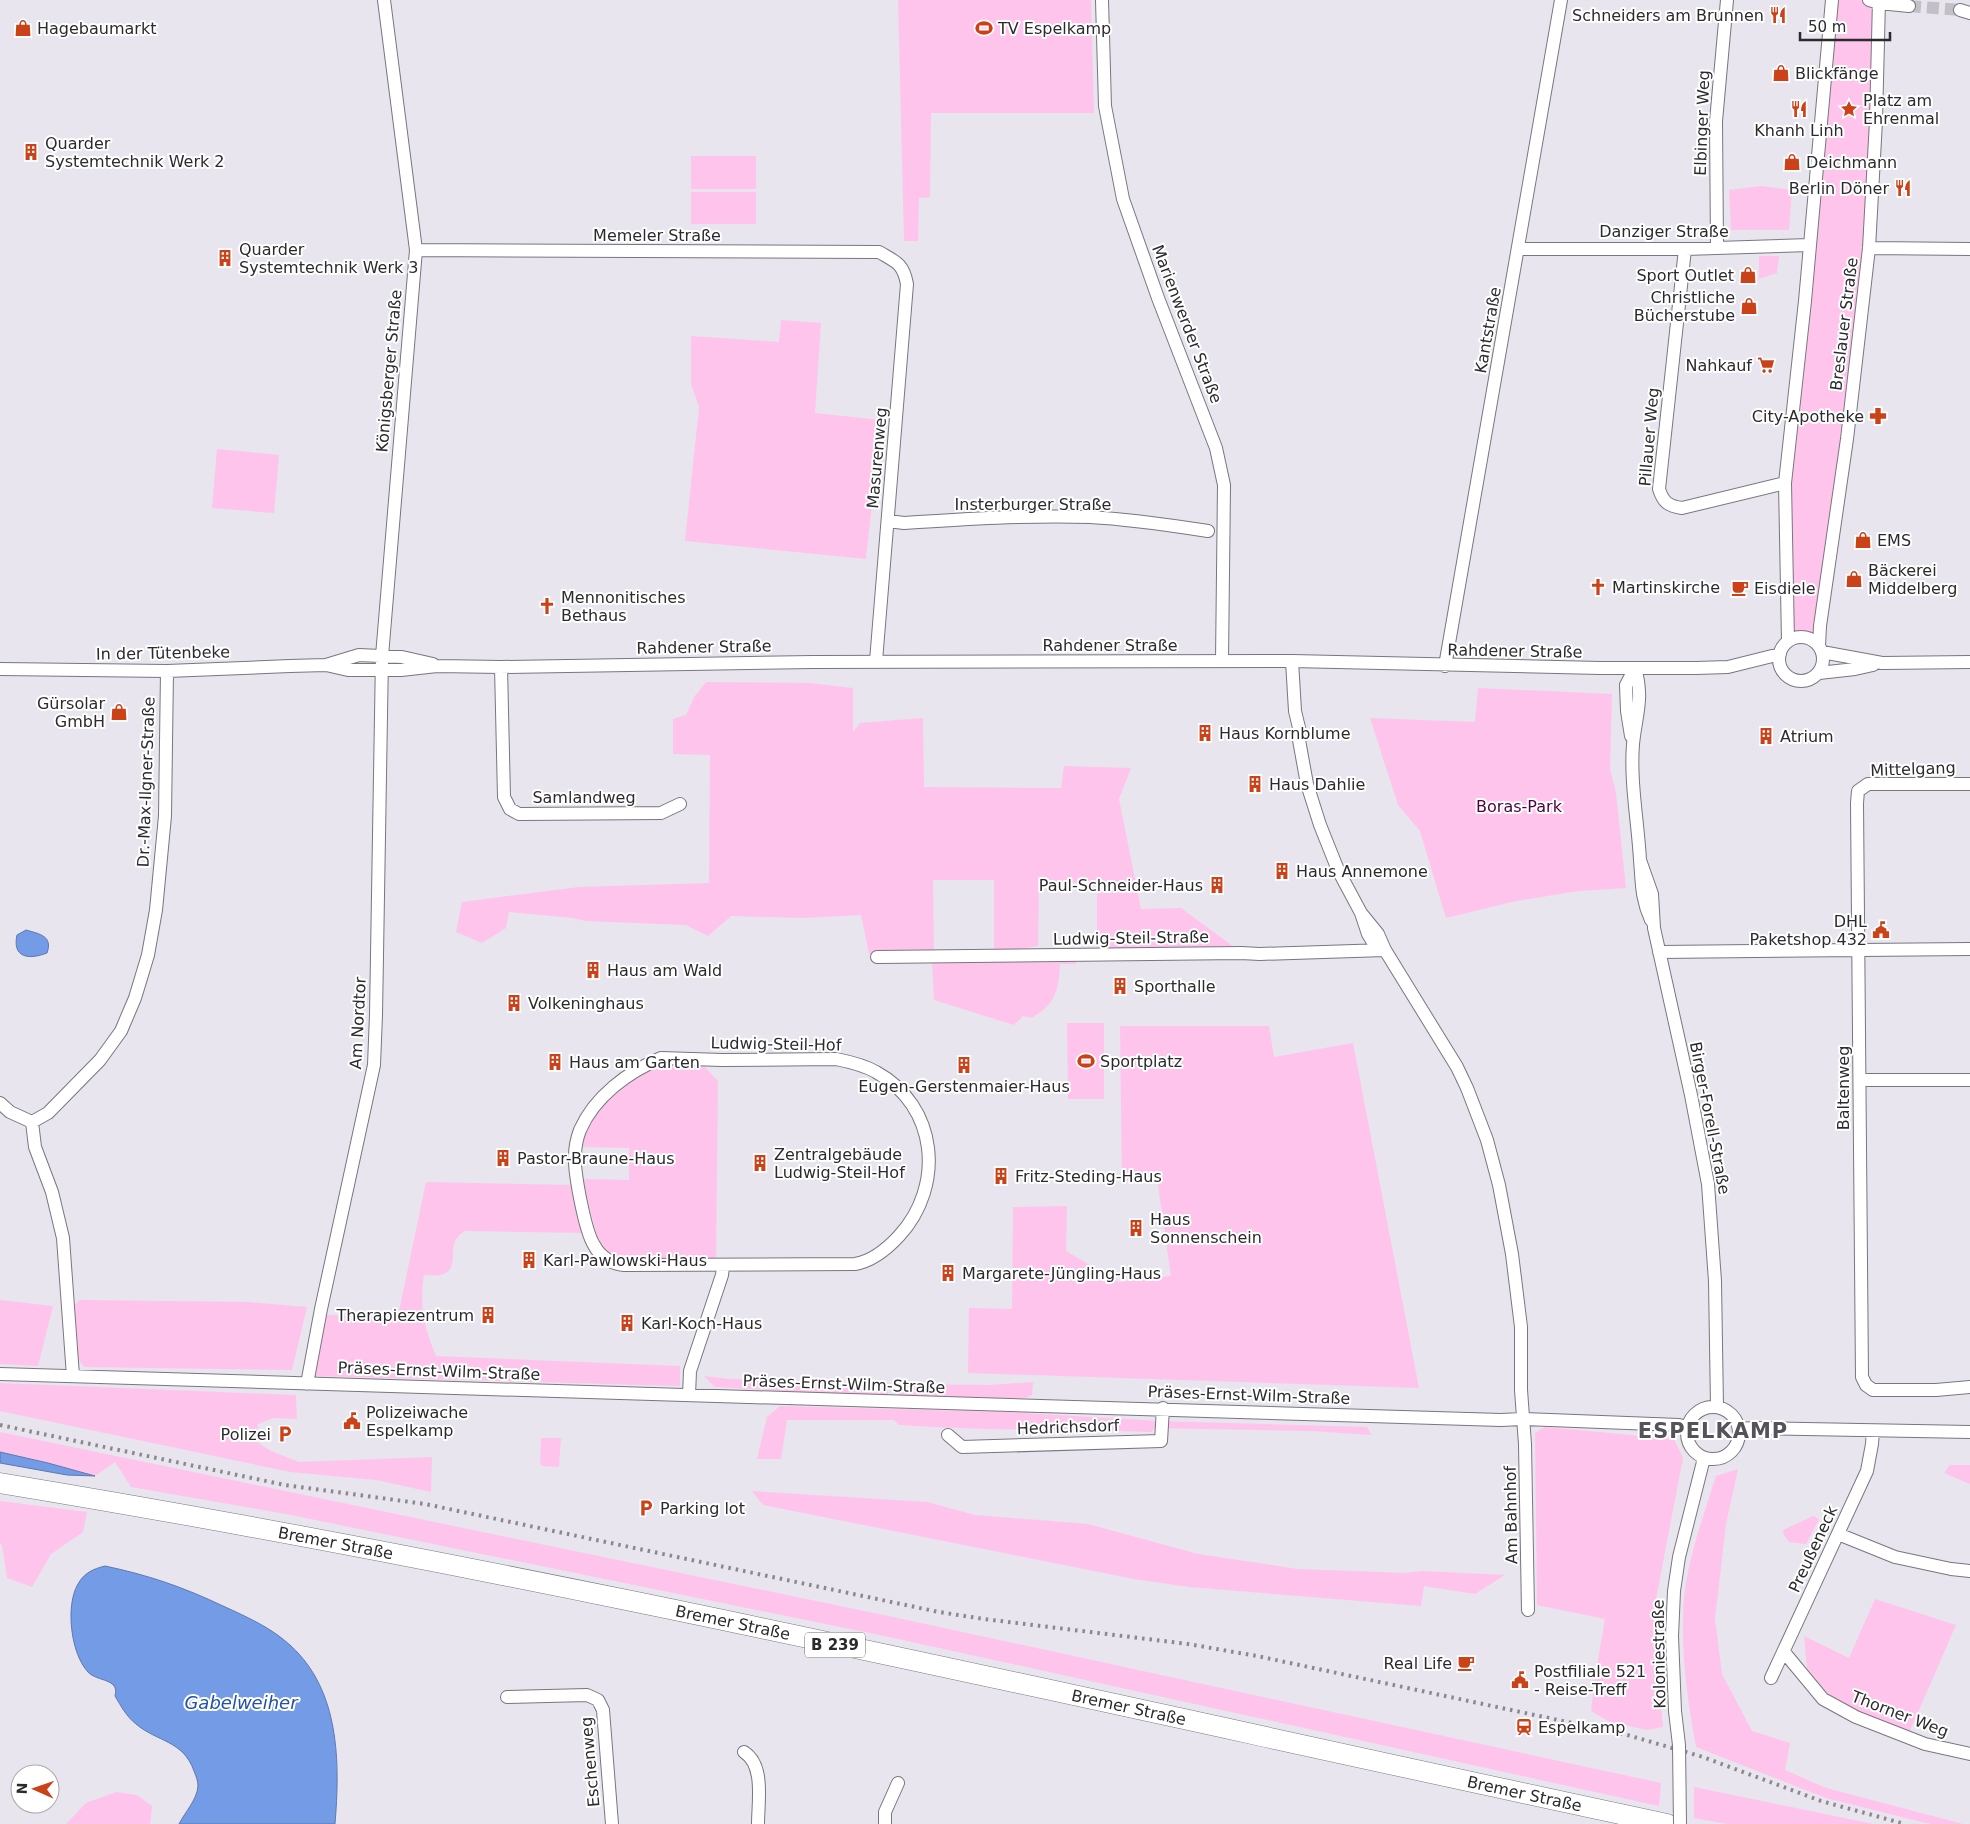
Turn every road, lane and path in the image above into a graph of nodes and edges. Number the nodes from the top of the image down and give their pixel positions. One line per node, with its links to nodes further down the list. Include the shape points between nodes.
1 (384, 0): 14 (street, Königsberger Straße)
2 (1102, 0): 25 (street, Marienwerder Straße, via 1105,106 1123,199 1216,448 1224,485)
3 (1561, 0): 11 (street, Kantstraße)
4 (1727, 0): 9 (street, Elbinger Weg, via 1716,121)
5 (1832, 0): 8 (street)
6 (1876, 1): 7 (street); 10 (street, Breslauer Straße, via 1876,121)
7 (1909, 6)
8 (1810, 245): 9 (street, Danziger Straße); 16 (street)
9 (1717, 248): 12 (street, Danziger Straße)
10 (1869, 248): 13 (street); 20 (street, Breslauer Straße, via 1848,430 1820,626)
11 (1519, 249): 12 (street, Danziger Straße); 30 (street, Kantstraße)
12 (1685, 249): 16 (street, Pillauer Weg, via 1659,489 1662,499 1670,506 1682,508)
13 (1970, 249)
14 (416, 250): 15 (street, Memeler Straße, via 879,252); 22 (street, Königsberger Straße)
15 (895, 262): 17 (street, Masurenweg, via 905,271 907,284)
16 (1785, 483): 19 (street)
17 (888, 521): 18 (street, Insterburger Straße, via 1090,517); 23 (street, Masurenweg)
18 (1208, 531)
19 (1788, 641): 20 (street, via 1804,637); 21 (street)
20 (1820, 649): 27 (street); 36 (street, via 1824,659)
21 (1780, 654): 32 (street, Rahdener Straße, via 1728,668); 36 (street, via 1782,670 1793,680 1807,681)
22 (382, 656): 28 (street, In der Tütenbeke, via 359,655); 29 (street, Rahdener Straße, via 402,657); 34 (street, Am Nordtor)
23 (876, 661): 25 (street, Rahdener Straße); 31 (street, Rahdener Straße)
24 (1292, 661): 25 (street, Rahdener Straße); 30 (street, Rahdener Straße); 41 (street, Am Bahnhof, via 1295,711 1308,784 1338,870)
25 (1222, 662)
26 (1970, 662): 27 (street)
27 (1882, 663): 36 (street)
28 (326, 665): 34 (street, In der Tütenbeke, via 348,670); 35 (street, In der Tütenbeke)
29 (437, 666): 31 (street, Rahdener Straße); 34 (street, Rahdener Straße)
30 (1445, 666): 32 (street, Rahdener Straße)
31 (501, 667): 39 (street, Samlandweg, via 504,797 510,808 520,814 661,812)
32 (1635, 668): 43 (street, Birger-Forell-Straße, via 1626,685 1633,745 1634,804 1640,860 1652,894)
33 (0, 669): 35 (street, In der Tütenbeke)
34 (381, 670): 52 (street, Am Nordtor, via 374,1065)
35 (167, 671): 48 (street, Dr.-Max-Ilgner-Straße, via 163,835 148,955 121,1031 100,1060 48,1113)
36 (1819, 673)
37 (1970, 784): 38 (street, Mittelgang, via 1868,784)
38 (1858, 791): 42 (street, Baltenweg)
39 (680, 804)
40 (1970, 949): 42 (street)
41 (1385, 950): 44 (street, Ludwig-Steil-Straße); 57 (street, Am Bahnhof, via 1457,1067 1487,1140 1499,1185 1518,1294)
42 (1858, 951): 43 (street); 45 (street, Baltenweg)
43 (1659, 952): 55 (street, Birger-Forell-Straße, via 1708,1184 1716,1281)
44 (877, 958)
45 (1860, 1080): 46 (street); 53 (street, Baltenweg, via 1862,1377 1873,1390)
46 (1970, 1080)
47 (0, 1103): 48 (street, via 10,1112)
48 (32, 1122): 51 (street, via 35,1147 52,1192 63,1238)
49 (723, 1266): 49 (street, Ludwig-Steil-Hof, via 848,1265 868,1260 889,1246 908,1226 926,1190 930,1164 927,1139 918,1115 890,1081 853,1062 836,1059 661,1058 614,1086 582,1127 575,1157 585,1216 594,1246 608,1260 618,1264); 54 (street, via 690,1370)
50 (0, 1374): 51 (street, Präses-Ernst-Wilm-Straße)
51 (73, 1376): 52 (street, Präses-Ernst-Wilm-Straße)
52 (307, 1384): 54 (street, Präses-Ernst-Wilm-Straße)
53 (1970, 1387)
54 (689, 1395): 56 (street, Präses-Ernst-Wilm-Straße)
55 (1717, 1407): 58 (street, via 1698,1411); 59 (street, via 1732,1415)
56 (1163, 1408): 57 (street, Präses-Ernst-Wilm-Straße); 62 (street, Hedrichsdorf, via 1161,1441 962,1446)
57 (1522, 1419): 58 (street, Präses-Ernst-Wilm-Straße); 67 (street, Am Bahnhof)
58 (1687, 1427): 63 (street, via 1690,1446)
59 (1739, 1430): 60 (street); 63 (street, via 1735,1446 1729,1453 1713,1459)
60 (1872, 1431): 61 (street); 65 (street, Preußeneck, via 1867,1471)
61 (1970, 1432)
62 (948, 1435)
63 (1704, 1458): 78 (street, Koloniestraße, bridge, via 1674,1590 1672,1636)
64 (0, 1483): 77 (main road, Bremer Straße / B 239, via 340,1542 608,1595)
65 (1838, 1534): 66 (street, via 1895,1556); 68 (street, Preußeneck)
66 (1970, 1571)
67 (1528, 1610)
68 (1784, 1652): 69 (street, Preußeneck); 72 (street, Thorner Weg, via 1823,1699 1856,1718 1925,1744)
69 (1771, 1678)
70 (507, 1697): 74 (street, Eschenweg, via 587,1695 598,1700 603,1710)
71 (744, 1752): 75 (street, via 751,1756 758,1773)
72 (1970, 1754)
73 (898, 1784): 76 (street, via 885,1812)
74 (612, 1824)
75 (758, 1824)
76 (885, 1824)
77 (1667, 1824)
78 (1680, 1824)

